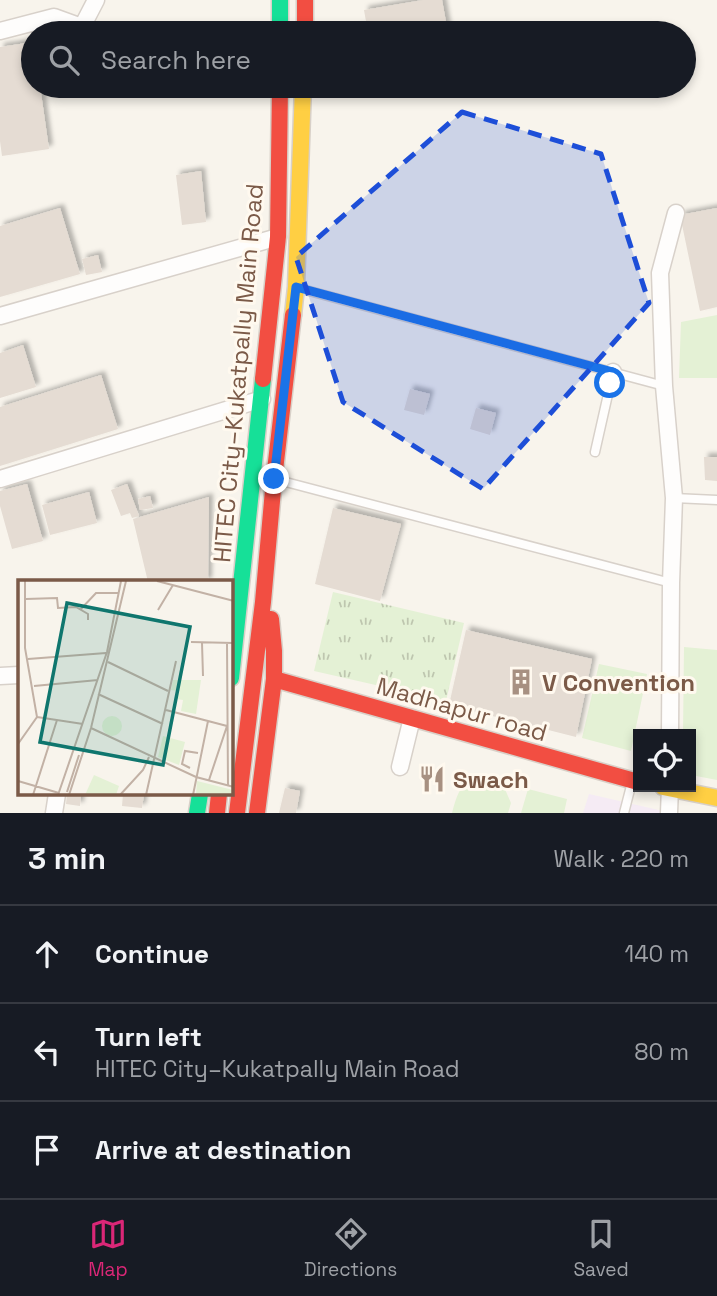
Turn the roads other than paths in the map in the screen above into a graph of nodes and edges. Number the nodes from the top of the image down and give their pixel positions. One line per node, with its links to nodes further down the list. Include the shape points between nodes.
1 (96, 0): 6 (street)
2 (280, 0): 7 (main road)
3 (305, 0): 8 (main road)
4 (42, 21): 5 (street)
5 (63, 21)
6 (85, 21)
7 (280, 21)
8 (305, 21)
9 (21, 26): 10 (street)
10 (0, 31)
11 (280, 98): 14 (main road, HITEC City–Kukatpally Main Road)
12 (303, 98): 15 (main road, HITEC City–Kukatpally Main Road)
13 (676, 213): 18 (street, via 660,273)
14 (278, 237): 16 (street); 19 (main road, HITEC City–Kukatpally Main Road)
15 (296, 287): 17 (lane); 22 (main road, HITEC City–Kukatpally Main Road)
16 (0, 316)
17 (612, 377): 18 (lane); 20 (lane)
18 (664, 386): 23 (street)
19 (262, 399): 21 (street); 27 (main road, HITEC City–Kukatpally Main Road)
20 (595, 452)
21 (0, 479)
22 (274, 479): 25 (lane); 26 (main road, HITEC City–Kukatpally Main Road)
23 (674, 498): 24 (lane); 25 (street)
24 (717, 500)
25 (671, 583): 33 (street)
26 (263, 602): 31 (main road, HITEC City–Kukatpally Main Road, via 273,628); 40 (main road)
27 (234, 614): 28 (main road, HITEC City–Kukatpally Main Road)
28 (233, 635)
29 (18, 675): 30 (street)
30 (0, 676)
31 (274, 679): 32 (main road, Madhapur road); 41 (main road, HITEC City–Kukatpally Main Road)
32 (412, 718): 34 (street); 35 (main road, Madhapur road)
33 (670, 729)
34 (400, 767)
35 (633, 780)
36 (633, 787): 42 (lane)
37 (668, 792): 43 (street)
38 (690, 792): 39 (main road)
39 (717, 798)
40 (237, 813)
41 (257, 813)
42 (624, 813)
43 (669, 813)

